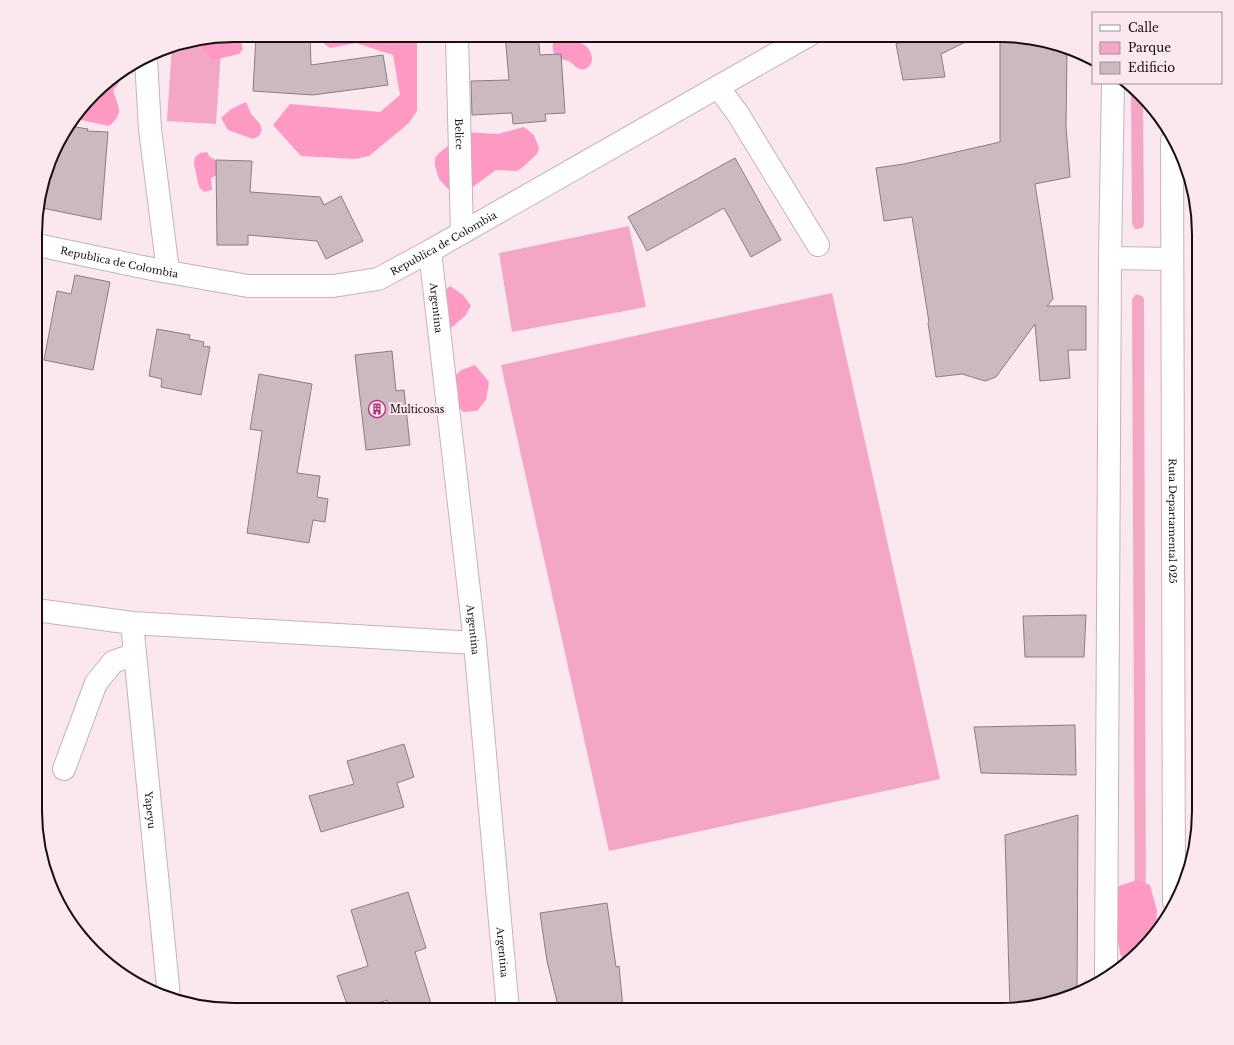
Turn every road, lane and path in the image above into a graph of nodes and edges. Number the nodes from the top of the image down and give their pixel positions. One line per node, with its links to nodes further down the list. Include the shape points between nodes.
1 (457, 42): 7 (main road, Belice)
2 (797, 42): 5 (main road, Republica de Colombia)
3 (146, 63): 13 (main road, via 150,129)
4 (1112, 84): 11 (main road)
5 (718, 87): 7 (main road, Republica de Colombia); 8 (main road, via 738,114)
6 (1172, 149): 12 (main road, Ruta Departamental 025)
7 (462, 233): 10 (main road, Republica de Colombia)
8 (818, 245)
9 (42, 246): 13 (main road, Republica de Colombia)
10 (430, 251): 13 (main road, Republica de Colombia, via 378,279 333,286 248,286); 16 (main road, Argentina)
11 (1110, 258): 12 (main road); 20 (main road)
12 (1172, 259): 19 (main road, Ruta Departamental 025)
13 (168, 272)
14 (42, 611): 15 (main road)
15 (132, 622): 16 (main road); 17 (main road, Yapeyu)
16 (475, 643): 22 (main road, Argentina)
17 (135, 654): 18 (main road, via 113,662 96,683); 21 (main road, Yapeyu)
18 (64, 769)
19 (1174, 891)
20 (1106, 972)
21 (168, 991)
22 (507, 1003)

